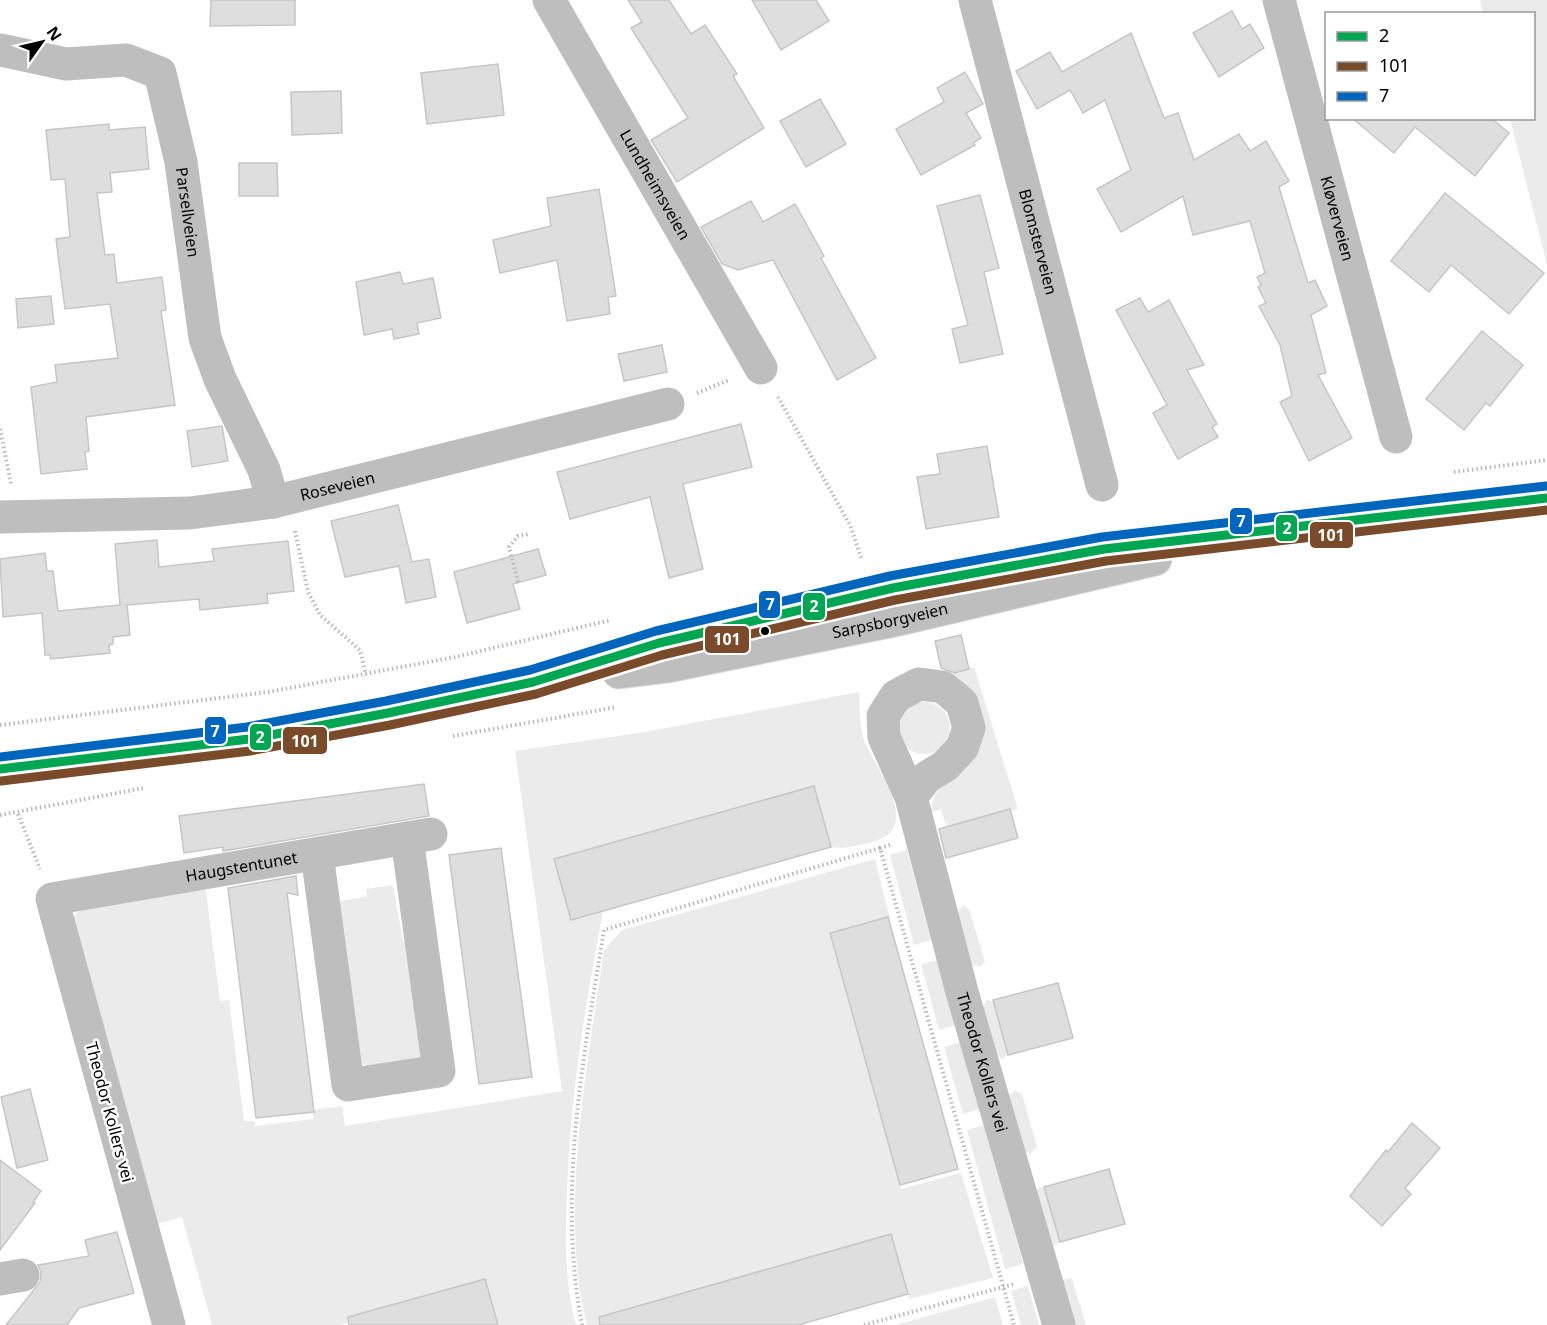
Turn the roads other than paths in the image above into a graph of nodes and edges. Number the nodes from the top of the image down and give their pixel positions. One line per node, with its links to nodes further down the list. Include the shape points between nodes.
1 (975, 0): 8 (main road, Blomsterveien)
2 (1279, 0): 7 (main road, Kløverveien)
3 (561, 4): 5 (main road, Lundheimsveien)
4 (0, 50): 10 (main road, Parsellveien, via 66,64 126,60 160,72 180,162 205,338 220,379)
5 (761, 368)
6 (668, 404): 10 (main road, Roseveien)
7 (1396, 437)
8 (1102, 485)
9 (1547, 498): 12 (main road, Sarpsborgveien, via 1104,549 892,588 659,644 533,682 249,739)
10 (280, 500): 11 (main road, Roseveien, via 190,513)
11 (9, 517)
12 (0, 770)
13 (911, 797): 17 (main road, Theodor Kollers vei)
14 (317, 854): 14 (main road, Haugstentunet, via 419,836 439,1071 348,1085); 15 (main road, Haugstentunet)
15 (52, 898): 16 (main road, Theodor Kollers vei)
16 (169, 1325)
17 (1059, 1325)

